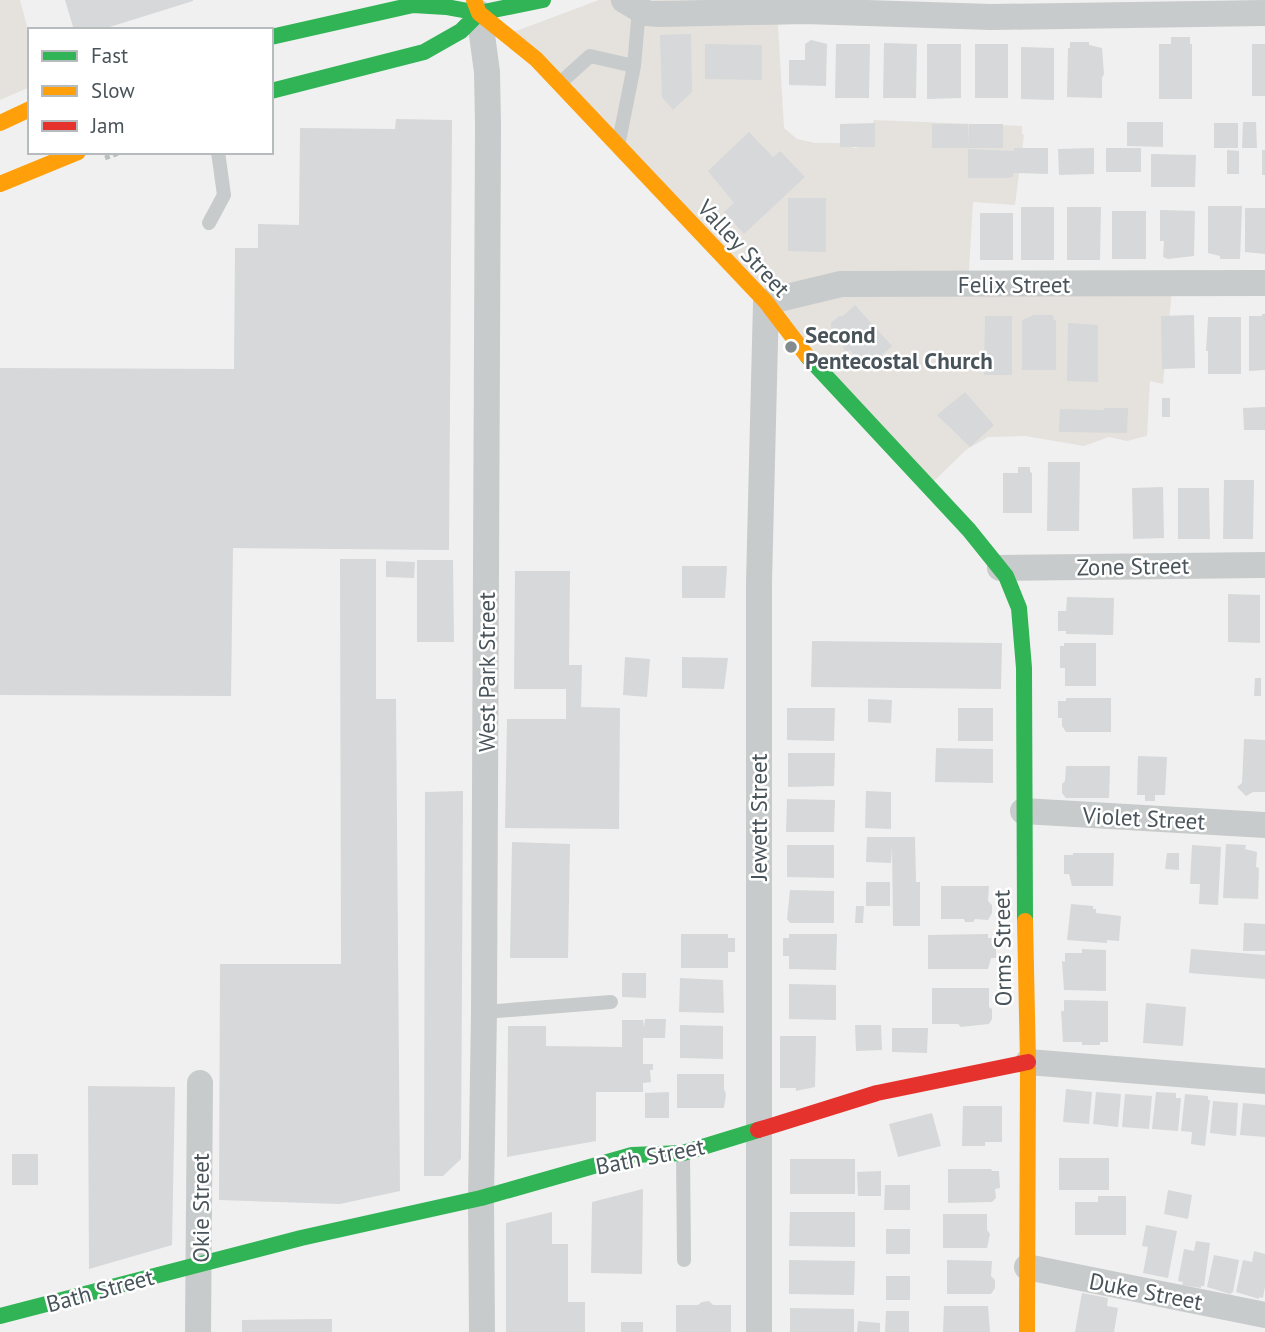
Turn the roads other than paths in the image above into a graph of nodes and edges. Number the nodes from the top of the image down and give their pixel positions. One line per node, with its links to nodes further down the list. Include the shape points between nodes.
1 (543, 0): 5 (main road)
2 (413, 3): 5 (main road); 7 (main road)
3 (631, 5): 4 (street, via 660,14); 8 (lane)
4 (771, 6): 6 (street, via 991,17)
5 (477, 7): 9 (main road, Valley Street); 10 (main road, via 461,31 424,52); 25 (street, West Park Street, via 487,65 488,124)
6 (1265, 13)
7 (273, 37)
8 (634, 66): 9 (lane, via 590,56); 13 (lane)
9 (559, 84): 13 (main road, Valley Street)
10 (273, 90)
11 (28, 110): 12 (main road)
12 (0, 122)
13 (618, 146): 19 (main road, Valley Street)
14 (73, 154): 16 (main road)
15 (218, 154): 17 (lane, via 224,195)
16 (0, 184)
17 (209, 223)
18 (1265, 283): 19 (street, Felix Street, via 841,284)
19 (766, 302): 21 (main road, Valley Street, via 814,365 970,530); 29 (street, Jewett Street, via 759,595)
20 (1265, 565): 21 (street, Zone Street)
21 (1000, 568): 22 (main road, Orms Street, via 1019,608 1024,668)
22 (1023, 811): 23 (street, Violet Street); 26 (main road, Orms Street)
23 (1265, 825)
24 (611, 1002): 25 (lane)
25 (484, 1012): 31 (street, West Park Street)
26 (1028, 1062): 27 (street, Bath Street); 29 (main road, Bath Street, via 877,1093); 34 (main road, Orms Street)
27 (1265, 1081)
28 (200, 1083): 33 (street, Okie Street)
29 (758, 1130): 30 (main road, Bath Street); 39 (street, Jewett Street)
30 (683, 1153): 31 (main road, Bath Street, via 632,1155); 32 (lane)
31 (481, 1198): 33 (main road, Bath Street); 38 (street, West Park Street)
32 (684, 1259)
33 (200, 1264): 36 (main road, Bath Street); 37 (street, Okie Street)
34 (1027, 1267): 35 (street, Duke Street); 40 (main road, Orms Street)
35 (1265, 1315)
36 (0, 1316)
37 (198, 1332)
38 (482, 1332)
39 (759, 1332)
40 (1027, 1332)

